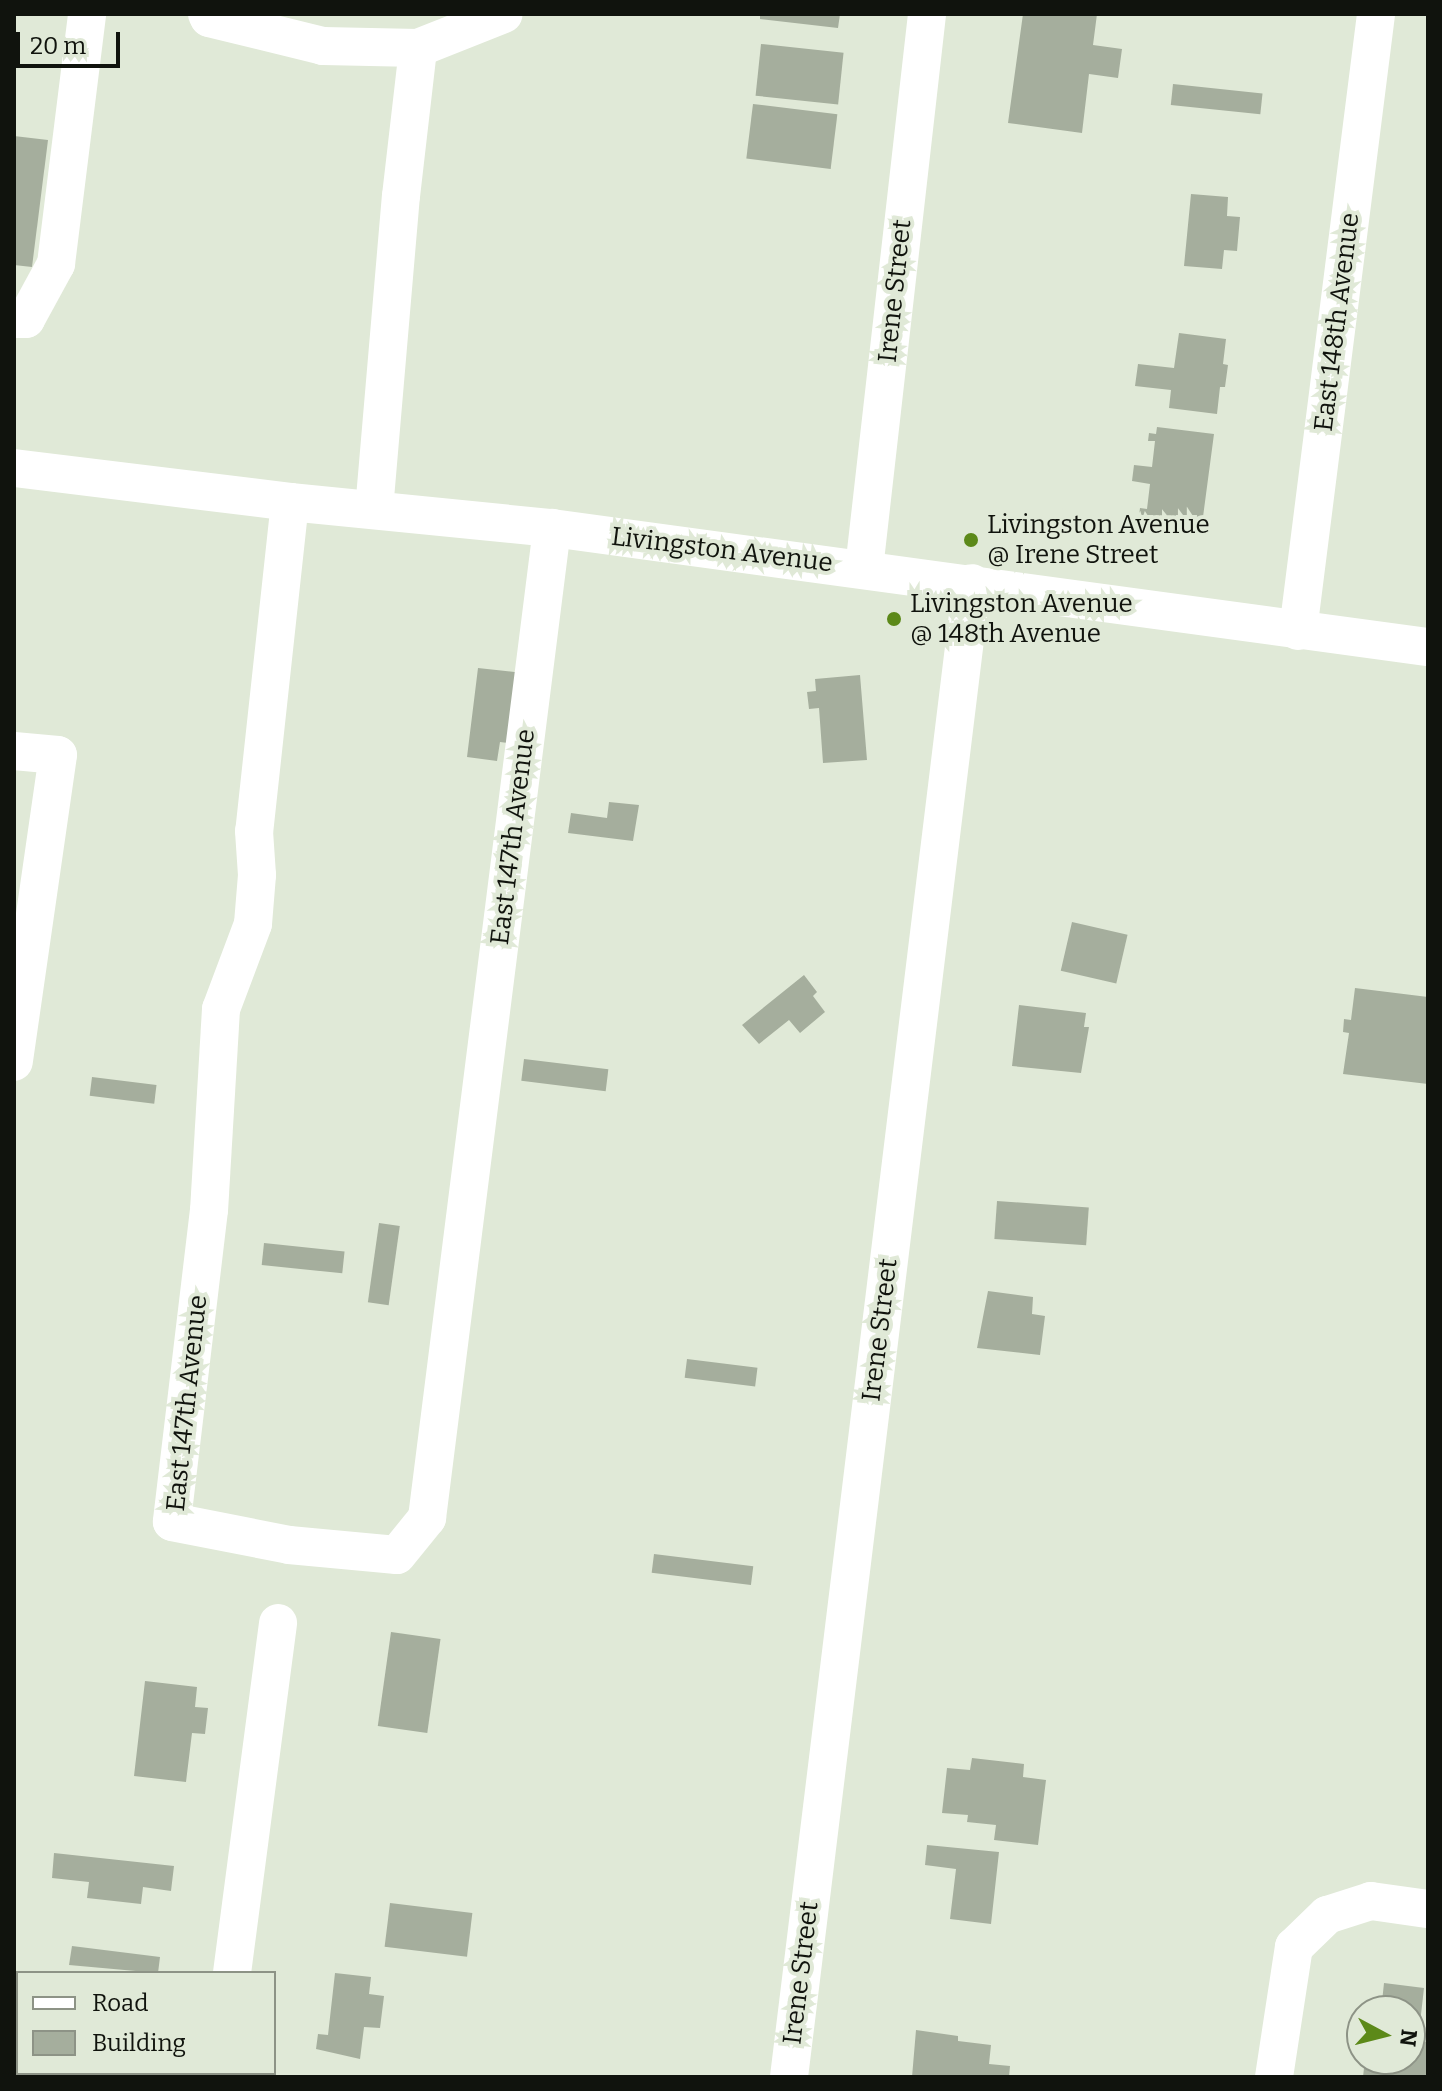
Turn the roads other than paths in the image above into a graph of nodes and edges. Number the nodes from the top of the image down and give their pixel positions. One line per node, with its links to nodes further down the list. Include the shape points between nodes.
1 (87, 14): 7 (street, via 56,264 26,319)
2 (207, 14): 6 (street, via 323,46)
3 (504, 14): 6 (street)
4 (927, 14): 12 (street, Irene Street)
5 (1376, 14): 14 (street, East 148th Avenue)
6 (418, 48): 10 (street)
7 (14, 319)
8 (14, 468): 9 (street, Livingston Avenue)
9 (290, 502): 10 (street, Livingston Avenue); 11 (street, East 147th Avenue, via 254,831 253,924 221,1009 209,1210 172,1522 289,1545 397,1555 427,1518)
10 (374, 510): 11 (street, Livingston Avenue)
11 (552, 528): 12 (street, Livingston Avenue)
12 (864, 569): 13 (street, Livingston Avenue)
13 (972, 583): 14 (street, Livingston Avenue); 21 (street, Irene Street)
14 (1298, 631): 15 (street, Livingston Avenue)
15 (1428, 647)
16 (14, 751): 17 (street, via 58,755)
17 (14, 1062)
18 (278, 1623): 20 (street)
19 (1428, 1909): 22 (street, via 1371,1901 1327,1915 1294,1947)
20 (232, 1971)
21 (789, 2077)
22 (1274, 2077)

